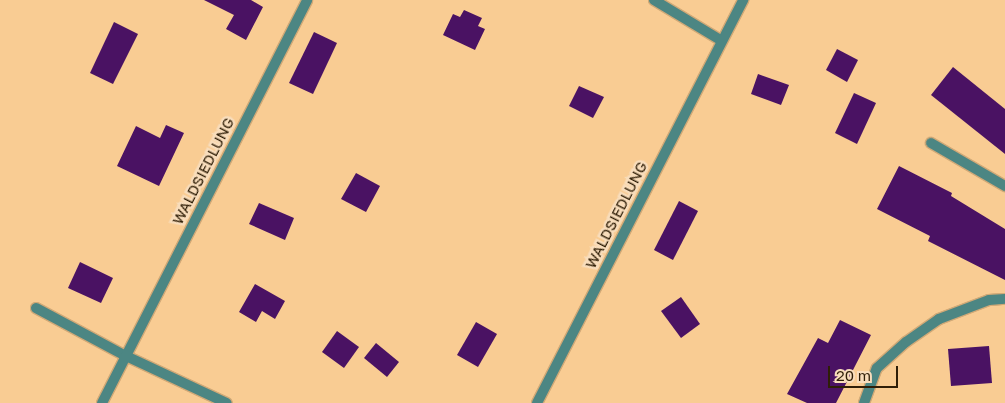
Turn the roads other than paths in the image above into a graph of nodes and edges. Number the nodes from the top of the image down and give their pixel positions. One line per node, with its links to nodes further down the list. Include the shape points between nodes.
1 (307, 0): 9 (street, WALDSIEDLUNG)
2 (654, 0): 4 (street)
3 (743, 0): 4 (street, WALDSIEDLUNG)
4 (722, 41): 12 (street, WALDSIEDLUNG)
5 (931, 143): 6 (street)
6 (1005, 186)
7 (1005, 299): 13 (street, via 988,300 939,318 906,342 877,368)
8 (36, 308): 9 (street)
9 (126, 356): 10 (street, WALDSIEDLUNG); 11 (street)
10 (102, 403)
11 (227, 403)
12 (537, 403)
13 (864, 403)

